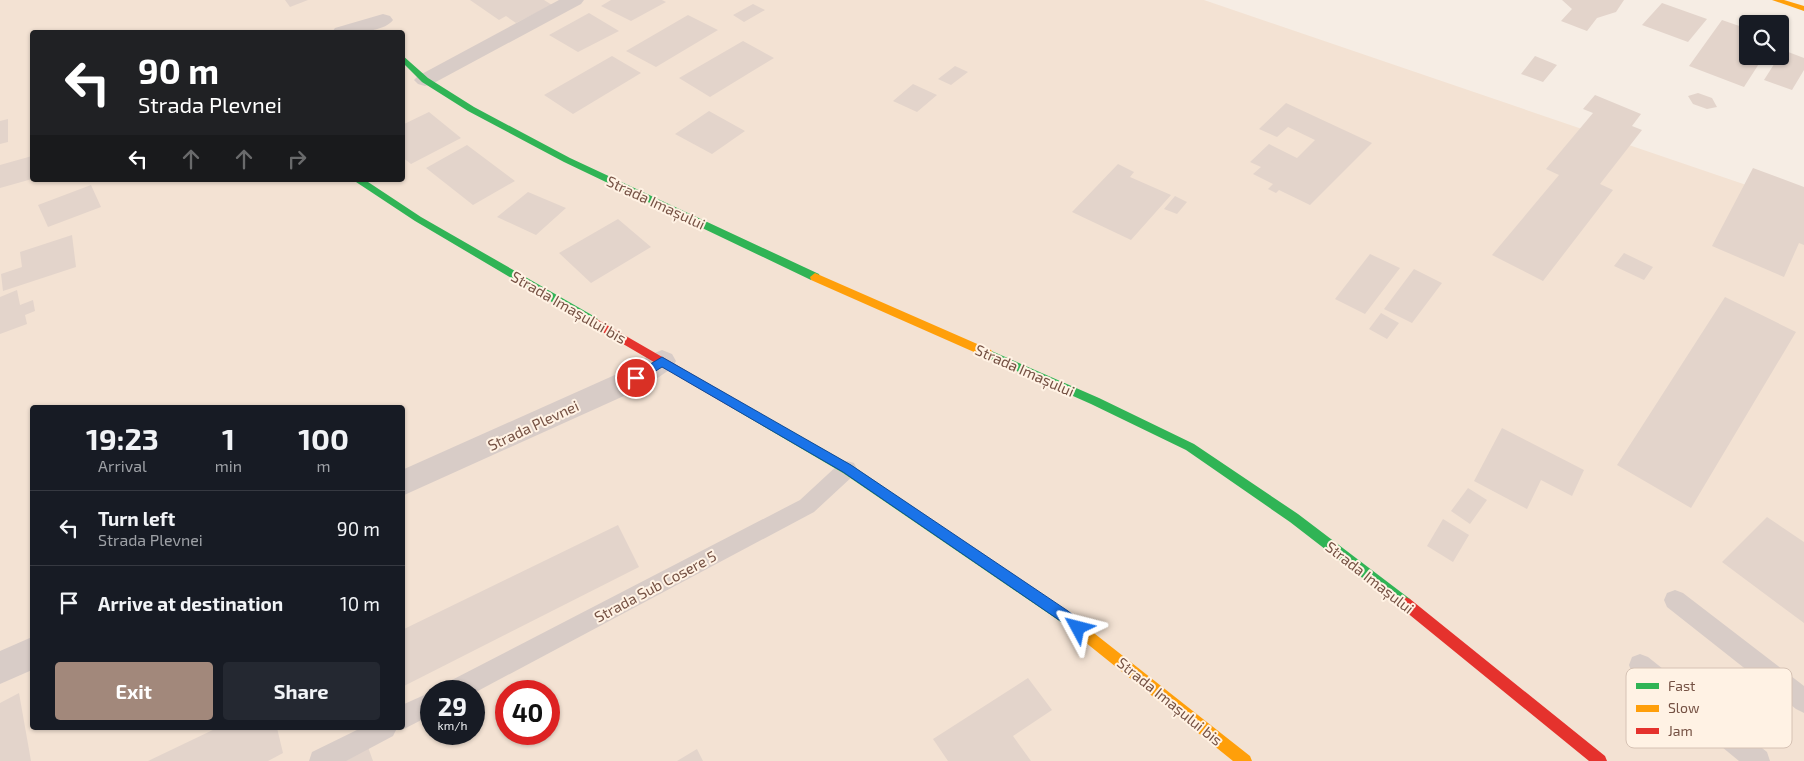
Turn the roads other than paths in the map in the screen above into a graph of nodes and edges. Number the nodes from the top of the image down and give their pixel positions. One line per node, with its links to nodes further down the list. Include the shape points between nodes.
1 (373, 0): 5 (street)
2 (574, 0): 8 (street)
3 (1776, 0): 4 (street)
4 (1804, 10)
5 (386, 26): 6 (street)
6 (357, 30)
7 (405, 59): 8 (street, Strada Imașului)
8 (424, 80): 26 (street, Strada Imașului, via 567,160 1190,447 1294,518 1423,617)
9 (361, 182): 10 (street, Strada Imașului bis, via 418,219)
10 (662, 361): 11 (street, Strada Imașului bis); 12 (street, Strada Plevnei, via 636,378)
11 (847, 469): 19 (lane, Strada Sub Cosere 5, via 807,506); 28 (street, Strada Imașului bis, via 1063,616)
12 (405, 483)
13 (1675, 600): 18 (lane)
14 (30, 654): 16 (street)
15 (1640, 665): 17 (lane)
16 (0, 668)
17 (1644, 668)
18 (1762, 668)
19 (475, 680)
20 (1792, 692): 21 (lane)
21 (1804, 701)
22 (420, 709): 23 (lane)
23 (405, 716)
24 (381, 730): 27 (lane)
25 (1742, 748): 29 (lane)
26 (1589, 758)
27 (321, 761)
28 (1245, 761)
29 (1758, 761)

